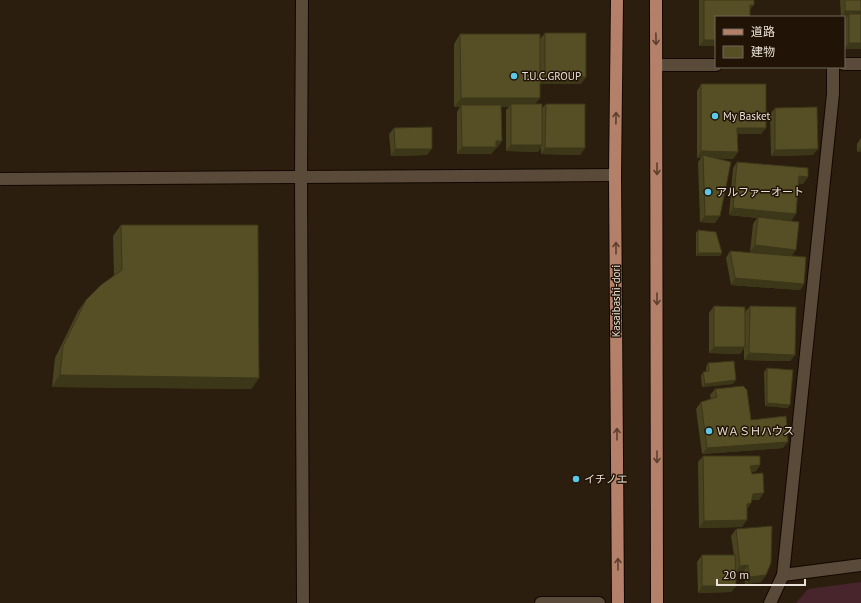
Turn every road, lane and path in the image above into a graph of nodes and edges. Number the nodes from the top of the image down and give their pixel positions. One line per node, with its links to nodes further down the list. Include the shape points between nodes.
1 (302, 0): 10 (street)
2 (617, 0): 9 (main road, Kasaibashi-dori, one-way to 2)
3 (656, 0): 6 (main road, one-way to 6)
4 (845, 64): 5 (street)
5 (861, 64)
6 (657, 65): 7 (street); 18 (main road, one-way to 18)
7 (715, 65)
8 (833, 68): 13 (street, via 833,94)
9 (615, 175): 10 (street); 17 (main road, Kasaibashi-dori, one-way to 9)
10 (301, 177): 11 (street); 14 (street)
11 (0, 179)
12 (861, 565): 13 (street)
13 (783, 576): 19 (street)
14 (303, 603)
15 (541, 603): 16 (street)
16 (599, 603)
17 (618, 603)
18 (657, 603)
19 (770, 603)

